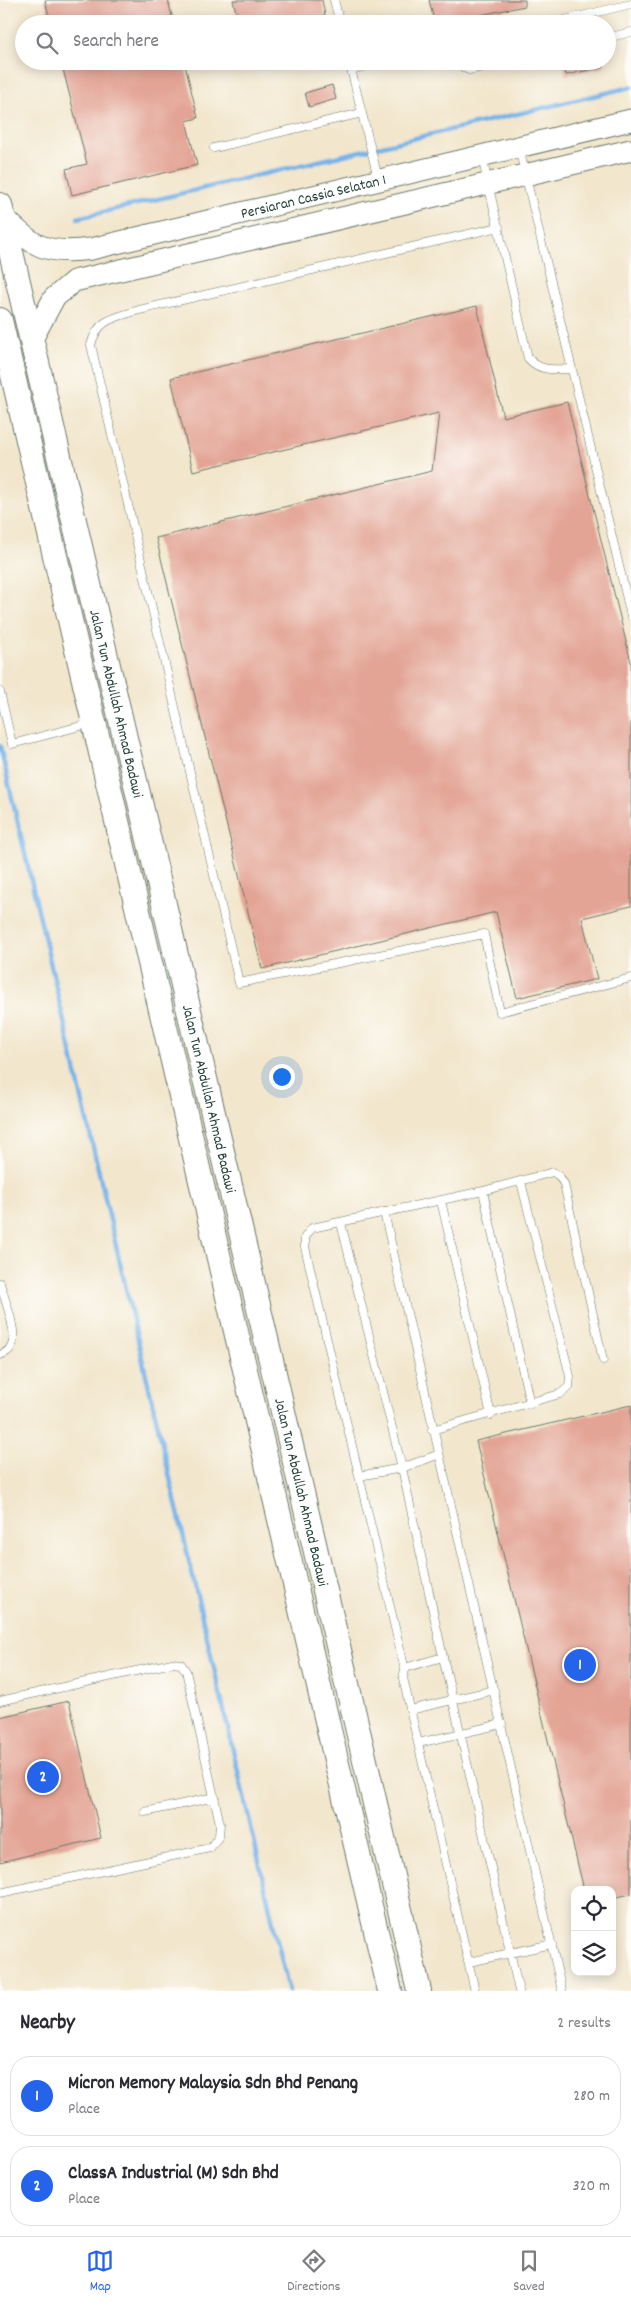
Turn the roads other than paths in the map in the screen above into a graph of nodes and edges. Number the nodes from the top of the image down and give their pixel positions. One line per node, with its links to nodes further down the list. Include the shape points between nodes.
1 (334, 0): 3 (lane)
2 (631, 4): 4 (lane)
3 (338, 15)
4 (585, 15)
5 (631, 32): 6 (lane)
6 (616, 36)
7 (351, 70): 8 (lane)
8 (362, 113): 11 (lane); 14 (lane)
9 (631, 120): 10 (street, Persiaran Cassia Selatan 1)
10 (518, 146): 13 (street, Persiaran Cassia Selatan 1); 15 (lane)
11 (214, 148)
12 (631, 150): 15 (street, Persiaran Cassia Selatan 1)
13 (482, 155): 14 (street, Persiaran Cassia Selatan 1); 16 (lane)
14 (376, 173): 17 (street, Persiaran Cassia Selatan 1, via 72,252 42,248 26,239)
15 (525, 175): 16 (street, Persiaran Cassia Selatan 1); 22 (lane)
16 (488, 183): 18 (lane); 20 (street, Persiaran Cassia Selatan 1, via 74,281 54,298)
17 (2, 210): 20 (main road, Jalan Tun Abdullah Ahmad Badawi)
18 (499, 227): 22 (lane, via 528,358 544,370); 26 (lane, via 139,310 106,321 98,328 91,345 239,984 484,934 500,1012)
19 (0, 320): 21 (main road, Jalan Tun Abdullah Ahmad Badawi)
20 (32, 339): 57 (main road, Jalan Tun Abdullah Ahmad Badawi)
21 (4, 349): 25 (main road, Jalan Tun Abdullah Ahmad Badawi)
22 (570, 369): 23 (lane)
23 (631, 616)
24 (0, 692): 25 (lane, via 12,744)
25 (94, 723): 56 (main road, Jalan Tun Abdullah Ahmad Badawi)
26 (631, 978)
27 (522, 1182): 28 (lane); 34 (lane, via 553,1172 564,1184); 35 (lane, via 570,1376 570,1387 560,1394)
28 (483, 1191): 29 (lane); 35 (lane)
29 (440, 1201): 30 (lane); 36 (lane)
30 (384, 1212): 31 (lane); 37 (lane)
31 (341, 1222): 39 (lane); 40 (lane, via 312,1228 305,1236 305,1247)
32 (0, 1283): 33 (lane, via 12,1328 12,1345)
33 (0, 1355)
34 (603, 1360)
35 (530, 1404): 36 (lane)
36 (491, 1414): 37 (lane)
37 (432, 1430): 38 (lane)
38 (437, 1455): 39 (lane); 43 (lane)
39 (402, 1468): 40 (lane); 41 (lane)
40 (359, 1476): 42 (lane)
41 (443, 1658): 42 (lane, via 415,1664); 44 (lane)
42 (405, 1670): 46 (lane, via 403,1678)
43 (494, 1690): 44 (lane); 47 (lane)
44 (452, 1700): 46 (lane); 48 (lane)
45 (0, 1701): 50 (lane, via 172,1663 181,1664 186,1672)
46 (410, 1710): 49 (lane)
47 (502, 1724): 48 (lane); 53 (lane)
48 (460, 1734): 49 (lane); 54 (lane)
49 (418, 1743): 55 (lane)
50 (215, 1797): 51 (lane); 52 (lane, via 219,1836 210,1848)
51 (145, 1812)
52 (0, 1893)
53 (552, 1944): 54 (lane); 60 (lane)
54 (511, 1952): 55 (lane); 59 (lane)
55 (469, 1962): 58 (lane)
56 (390, 1991)
57 (419, 1991)
58 (475, 1991)
59 (519, 1991)
60 (562, 1991)

